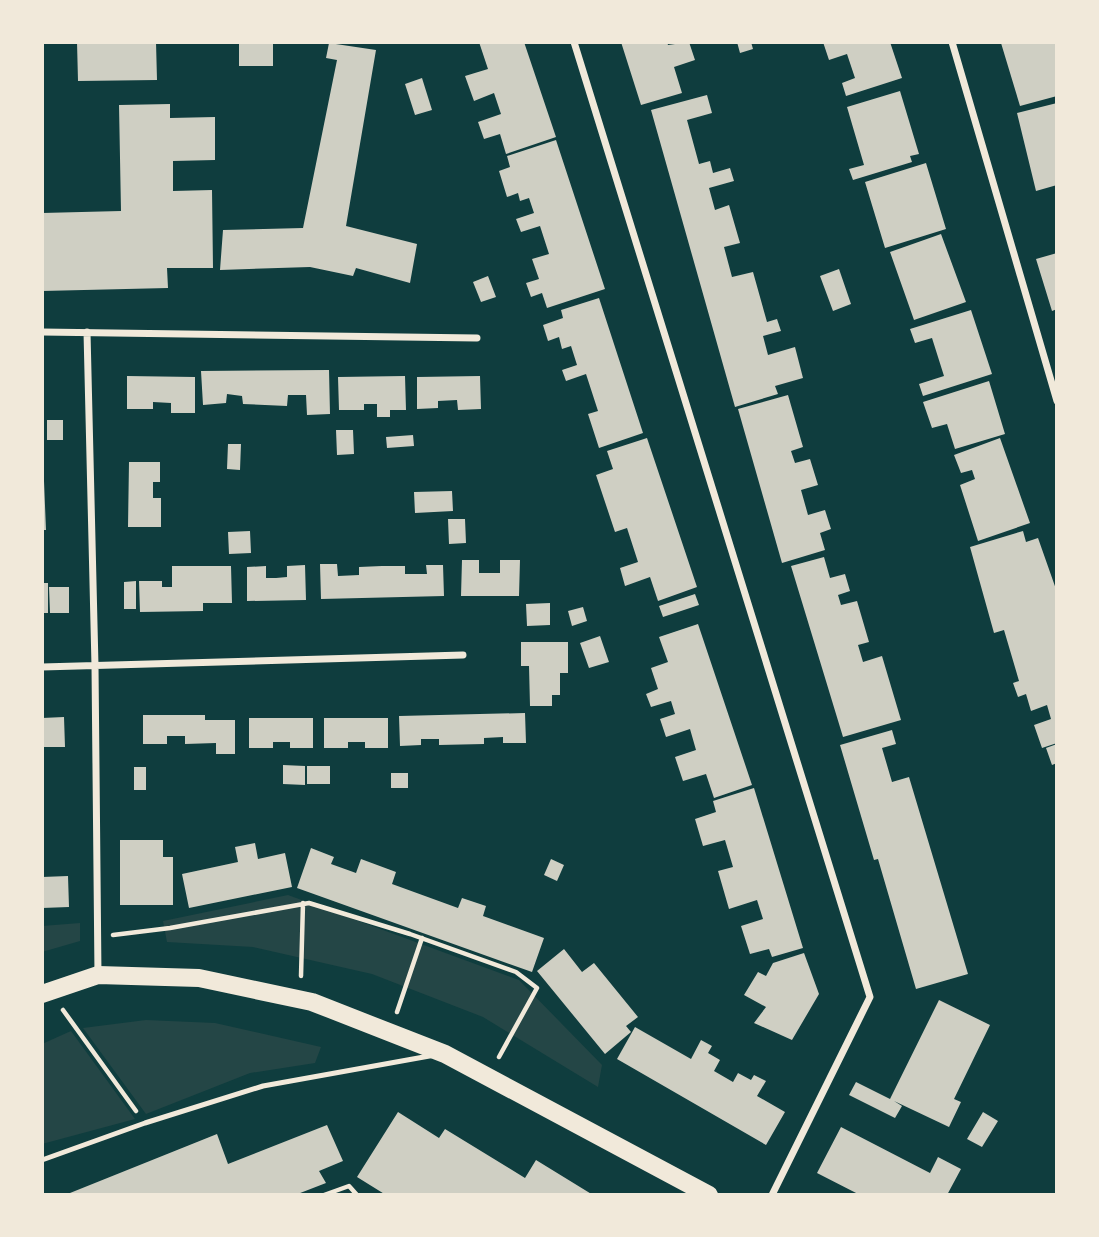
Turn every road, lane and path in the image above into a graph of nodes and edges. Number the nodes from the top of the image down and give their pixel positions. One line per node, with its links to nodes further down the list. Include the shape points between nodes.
1 (574, 42): 25 (street, via 870,998)
2 (953, 42): 6 (street)
3 (42, 332): 4 (street)
4 (87, 332): 5 (street); 9 (street)
5 (477, 338)
6 (1054, 382): 7 (street)
7 (1057, 401)
8 (463, 654): 9 (street)
9 (95, 666): 10 (street); 12 (street)
10 (42, 667)
11 (303, 903): 12 (path); 13 (path); 16 (path)
12 (98, 937): 14 (street)
13 (422, 938): 17 (path); 19 (path, via 516,972 537,988)
14 (99, 975): 15 (main road); 16 (main road, via 199,978)
15 (46, 992): 20 (path)
16 (299, 999): 17 (main road)
17 (389, 1032): 18 (main road)
18 (445, 1054): 19 (main road); 20 (lane, via 263,1086)
19 (488, 1077): 24 (main road)
20 (145, 1123): 21 (lane)
21 (42, 1160)
22 (324, 1195): 23 (path, via 349,1186)
23 (357, 1195)
24 (709, 1195)
25 (772, 1195)

